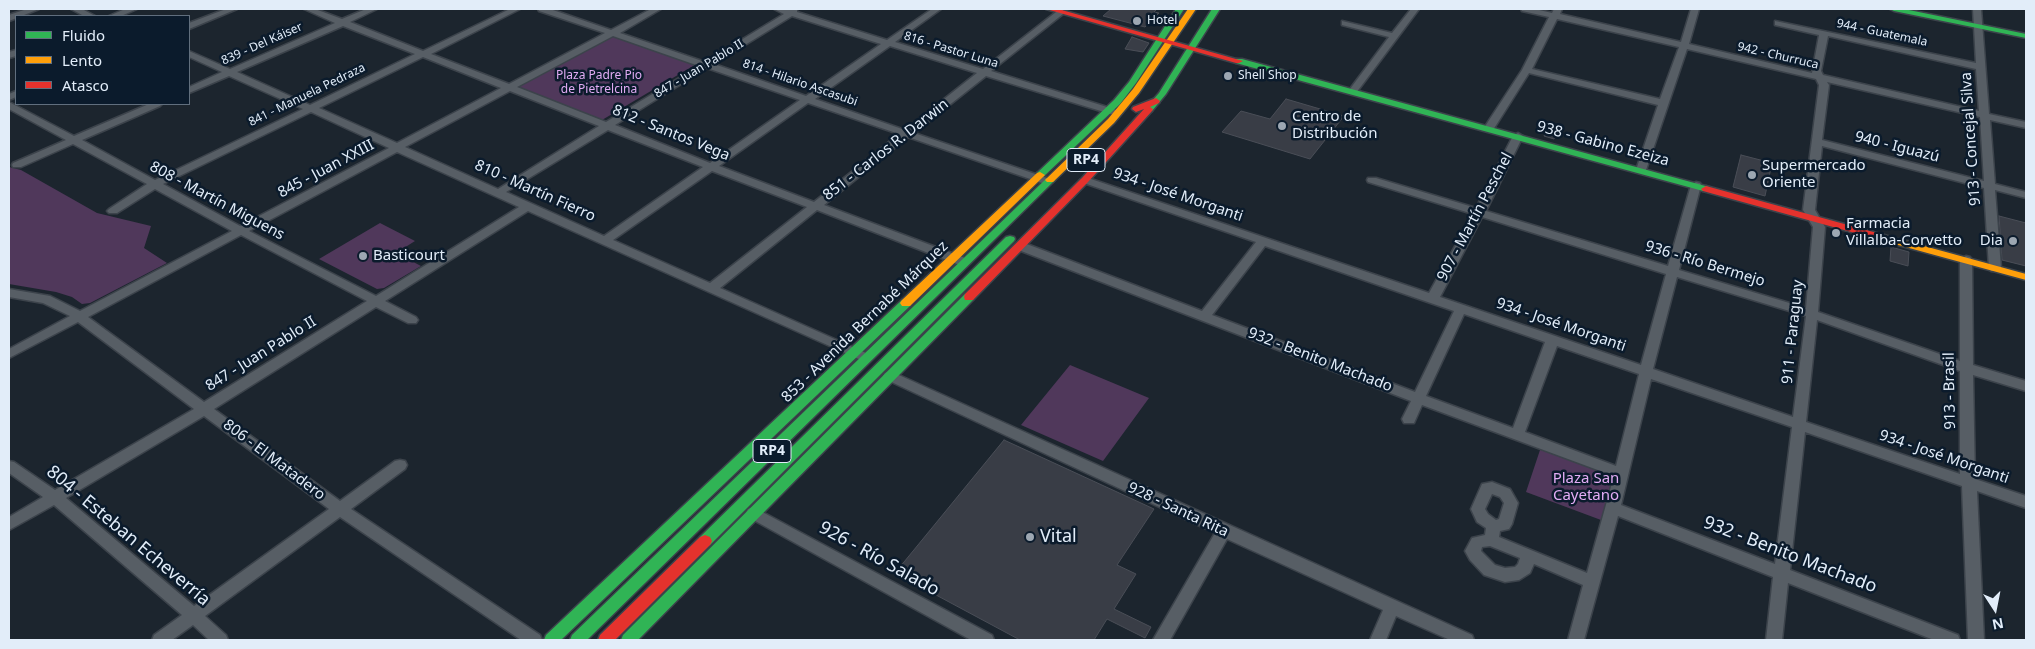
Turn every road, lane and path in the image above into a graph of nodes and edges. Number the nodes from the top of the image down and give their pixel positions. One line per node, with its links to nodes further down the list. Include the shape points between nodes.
1 (35, 9): 24 (street)
2 (75, 9): 25 (street)
3 (133, 9): 26 (street)
4 (233, 9): 30 (street)
5 (308, 9): 27 (street, 812 - Santos Vega)
6 (373, 9): 27 (street, 839 - Del Káiser)
7 (516, 9): 40 (street, 841 - Manuela Pedraza)
8 (542, 9): 32 (street, 814 - Hilario Ascasubi)
9 (657, 9): 32 (street, 845 - Juan XXIII)
10 (778, 9): 22 (street, 816 - Pastor Luna)
11 (937, 9): 36 (street)
12 (1180, 9): 37 (street, 853 - Avenida Bernabé Márquez)
13 (1192, 9): 37 (street, 853 - Avenida Bernabé Márquez / RP4)
14 (1204, 9): 37 (street, 853 - Avenida Bernabé Márquez / RP4)
15 (1216, 9): 37 (street, 853 - Avenida Bernabé Márquez)
16 (1415, 9): 34 (street)
17 (1525, 9): 23 (street, 942 - Churruca)
18 (1695, 9): 38 (street)
19 (1894, 9): 31 (street)
20 (1977, 9): 31 (street, 913 - Concejal Silva)
21 (1055, 10): 37 (street, 938 - Gabino Ezeiza); 45 (street, 851 - Carlos R. Darwin)
22 (794, 11): 36 (street, 816 - Pastor Luna); 41 (street, 847 - Juan Pablo II)
23 (1557, 12): 38 (street, 942 - Churruca); 43 (street)
24 (18, 15)
25 (89, 15)
26 (116, 15)
27 (342, 22): 40 (street, 812 - Santos Vega); 44 (street, 839 - Del Káiser)
28 (1345, 23): 34 (street)
29 (1778, 23): 33 (street, 944 - Guatemala)
30 (190, 26)
31 (1978, 26): 35 (street); 42 (street, 913 - Concejal Silva)
32 (613, 32): 41 (street, 814 - Hilario Ascasubi); 47 (street, 845 - Juan XXIII)
33 (1824, 33): 42 (street, 944 - Guatemala); 46 (street, 911 - Paraguay, via 1816,71)
34 (1394, 36): 49 (street)
35 (2026, 36)
36 (887, 43): 45 (street, 816 - Pastor Luna); 50 (street)
37 (1176, 44): 49 (street, 938 - Gabino Ezeiza); 51 (street, 853 - Avenida Bernabé Márquez); 56 (street, 853 - Avenida Bernabé Márquez / RP4, via 1149,93); 57 (street, 853 - Avenida Bernabé Márquez / RP4, via 1136,91)
38 (1684, 46): 46 (street, 942 - Churruca); 52 (street)
39 (190, 54): 44 (street, 810 - Martín Fierro)
40 (423, 54): 47 (street, 812 - Santos Vega); 55 (street, 841 - Manuela Pedraza)
41 (706, 65): 50 (street, 814 - Hilario Ascasubi); 59 (street, 847 - Juan Pablo II)
42 (1981, 67): 58 (street, 913 - Concejal Silva)
43 (1527, 70): 52 (street); 61 (street)
44 (230, 72): 48 (street, 839 - Del Káiser); 55 (street, 810 - Martín Fierro)
45 (983, 73): 57 (street, 816 - Pastor Luna); 62 (street, 851 - Carlos R. Darwin)
46 (1821, 79): 58 (street, 942 - Churruca); 65 (street, 911 - Paraguay, via 1824,85)
47 (510, 88): 59 (street, 812 - Santos Vega); 66 (street, 845 - Juan XXIII)
48 (190, 90)
49 (1353, 91): 61 (street, 938 - Gabino Ezeiza)
50 (806, 99): 62 (street, 814 - Hilario Ascasubi); 68 (street)
51 (1156, 101): 56 (street); 72 (street, 853 - Avenida Bernabé Márquez)
52 (1663, 103): 69 (street)
53 (9, 105): 64 (street, 808 - Martín Miguens)
54 (155, 105): 64 (street)
55 (310, 108): 66 (street, 810 - Martín Fierro); 75 (street, 841 - Manuela Pedraza)
56 (1136, 109): 71 (street, 853 - Avenida Bernabé Márquez / RP4)
57 (1113, 111): 70 (street, 853 - Avenida Bernabé Márquez); 74 (street, 853 - Avenida Bernabé Márquez / RP4)
58 (1984, 115): 60 (street, 942 - Churruca); 76 (street, 913 - Concejal Silva)
59 (608, 125): 68 (street, 812 - Santos Vega); 78 (street, 847 - Juan Pablo II)
60 (2026, 125)
61 (1489, 128): 63 (street, 938 - Gabino Ezeiza)
62 (906, 134): 70 (street, 814 - Hilario Ascasubi); 81 (street, 851 - Carlos R. Darwin)
63 (1518, 136): 69 (street, 938 - Gabino Ezeiza); 83 (street, 907 - Martín Peschel)
64 (74, 140): 67 (street); 75 (street, 808 - Martín Miguens)
65 (1818, 142): 76 (street, 940 - Iguazú); 84 (street, 911 - Paraguay, via 1809,210)
66 (398, 148): 78 (street, 810 - Martín Fierro); 85 (street, 845 - Juan XXIII)
67 (17, 165)
68 (712, 167): 81 (street, 812 - Santos Vega); 87 (street)
69 (1641, 170): 77 (street, 938 - Gabino Ezeiza)
70 (1037, 178): 74 (street, 814 - Hilario Ascasubi); 90 (street, 853 - Avenida Bernabé Márquez)
71 (1068, 178)
72 (1085, 180): 88 (street, 934 - José Morganti); 89 (street, 853 - Avenida Bernabé Márquez)
73 (1372, 180): 83 (street, 936 - Río Bermejo)
74 (1049, 182): 92 (street, 853 - Avenida Bernabé Márquez / RP4)
75 (155, 184): 82 (street, 841 - Manuela Pedraza); 85 (street, 808 - Martín Miguens)
76 (1988, 185): 79 (street, 940 - Iguazú); 94 (street, 913 - Concejal Silva)
77 (1696, 186): 84 (street, 938 - Gabino Ezeiza); 95 (street)
78 (498, 192): 80 (street, 810 - Martín Fierro)
79 (2026, 195)
80 (528, 206): 87 (street, 810 - Martín Fierro); 101 (street, 847 - Juan Pablo II)
81 (815, 206): 90 (street, 812 - Santos Vega); 98 (street, 851 - Carlos R. Darwin)
82 (113, 211)
83 (1479, 213): 95 (street, 936 - Río Bermejo); 100 (street, 907 - Martín Peschel)
84 (1814, 218): 91 (street, 938 - Gabino Ezeiza); 103 (street, 911 - Paraguay, via 1819,227)
85 (241, 231): 101 (street, 808 - Martín Miguens); 105 (street, 845 - Juan XXIII)
86 (1015, 234): 93 (street, RP4)
87 (606, 240): 98 (street, 810 - Martín Fierro)
88 (1262, 241): 100 (street, 934 - José Morganti); 104 (street)
89 (1020, 246): 96 (street, 853 - Avenida Bernabé Márquez); 104 (street, 932 - Benito Machado)
90 (953, 258): 92 (street, 812 - Santos Vega); 108 (street, 853 - Avenida Bernabé Márquez)
91 (1966, 260): 94 (street, 938 - Gabino Ezeiza); 111 (street, 913 - Brasil)
92 (966, 263): 93 (street, 812 - Santos Vega); 110 (street, 853 - Avenida Bernabé Márquez / RP4)
93 (981, 268): 96 (street, 812 - Santos Vega); 121 (street, RP4)
94 (1995, 268): 97 (street, 938 - Gabino Ezeiza)
95 (1673, 272): 103 (street, 936 - Río Bermejo); 112 (street)
96 (994, 273): 113 (street, 853 - Avenida Bernabé Márquez)
97 (2026, 277)
98 (711, 289): 108 (street, 810 - Martín Fierro)
99 (9, 293): 105 (street, 806 - El Matadero, via 46,300)
100 (1432, 298): 102 (street, 934 - José Morganti)
101 (375, 302): 106 (street, 808 - Martín Miguens); 116 (street, 847 - Juan Pablo II)
102 (1461, 308): 107 (street, 934 - José Morganti); 115 (street)
103 (1812, 314): 111 (street, 936 - Río Bermejo); 119 (street, 911 - Paraguay)
104 (1205, 316): 115 (street, 932 - Benito Machado)
105 (79, 317): 109 (street, 845 - Juan XXIII); 116 (street, 806 - El Matadero)
106 (412, 320)
107 (1553, 339): 112 (street, 934 - José Morganti); 120 (street)
108 (854, 353): 110 (street, 810 - Martín Fierro); 142 (street, 853 - Avenida Bernabé Márquez)
109 (9, 354)
110 (867, 359): 143 (street, 853 - Avenida Bernabé Márquez / RP4)
111 (1966, 368): 114 (street, 936 - Río Bermejo); 125 (street, 913 - Brasil)
112 (1646, 372): 119 (street, 934 - José Morganti); 124 (street)
113 (890, 376): 118 (street, 853 - Avenida Bernabé Márquez); 132 (street, 928 - Santa Rita)
114 (2026, 386)
115 (1419, 398): 117 (street); 120 (street, 932 - Benito Machado)
116 (204, 409): 126 (street, 847 - Juan Pablo II); 129 (street, 806 - El Matadero)
117 (1409, 419)
118 (848, 420): 121 (street); 130 (street, 853 - Avenida Bernabé Márquez)
119 (1799, 424): 125 (street, 934 - José Morganti); 134 (street, 911 - Paraguay)
120 (1517, 435): 124 (street, 932 - Benito Machado)
121 (804, 443): 144 (street, RP4)
122 (400, 465): 129 (street)
123 (9, 466): 126 (street, 804 - Esteban Echeverría)
124 (1621, 473): 128 (street)
125 (1968, 483): 127 (street, 934 - José Morganti); 152 (street, 913 - Brasil)
126 (55, 497): 131 (street, 847 - Juan Pablo II); 137 (street, 804 - Esteban Echeverría)
127 (2026, 502)
128 (1613, 508): 134 (street, 932 - Benito Machado); 135 (street)
129 (340, 509): 137 (street); 141 (street, 806 - El Matadero)
130 (753, 513): 138 (street, 926 - Río Salado); 145 (street, 853 - Avenida Bernabé Márquez)
131 (9, 524)
132 (1224, 531): 136 (street, 928 - Santa Rita); 146 (street)
133 (1529, 555): 133 (street, via 1493,533 1477,542 1473,551 1482,564 1497,574 1519,573 1525,568); 135 (street)
134 (1782, 573): 150 (street, 911 - Paraguay); 151 (street, 932 - Benito Machado)
135 (1592, 582): 149 (street)
136 (1392, 607): 147 (street); 148 (street, 928 - Santa Rita)
137 (194, 616): 139 (street); 140 (street, 804 - Esteban Echeverría)
138 (976, 638)
139 (160, 640)
140 (220, 640)
141 (534, 640)
142 (551, 640)
143 (577, 640)
144 (605, 640)
145 (628, 640)
146 (1161, 640)
147 (1378, 640)
148 (1466, 640)
149 (1576, 640)
150 (1774, 640)
151 (1952, 640)
152 (1976, 640)

